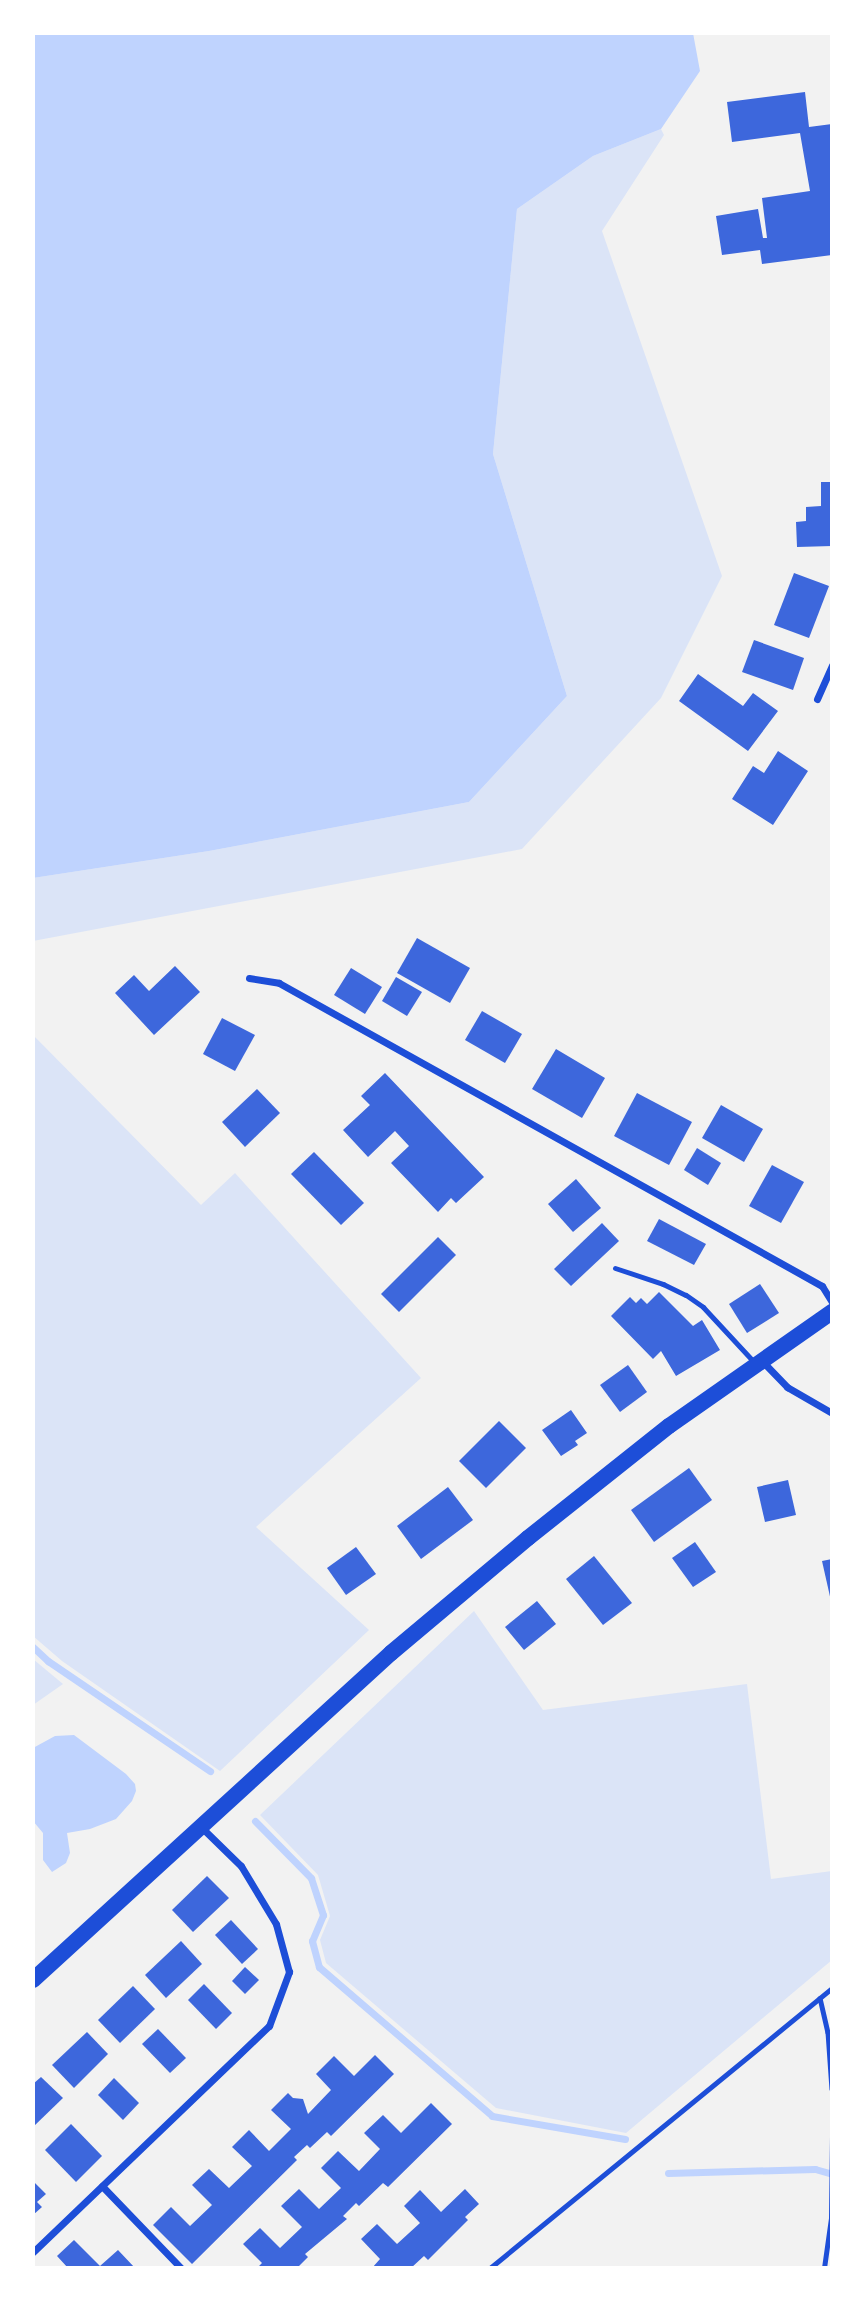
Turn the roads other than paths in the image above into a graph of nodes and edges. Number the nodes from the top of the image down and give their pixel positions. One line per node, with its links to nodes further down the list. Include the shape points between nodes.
1 (832, 665): 2 (street)
2 (817, 699)
3 (249, 978): 5 (street, via 279,983 822,1286)
4 (615, 1268): 7 (lane, via 686,1295)
5 (832, 1302)
6 (832, 1312): 7 (main road)
7 (759, 1362): 8 (street, via 787,1387); 9 (main road, via 669,1426 528,1538 391,1653)
8 (832, 1413)
9 (202, 1828): 10 (main road); 11 (street, via 241,1866 276,1924 289,1972 269,2026)
10 (33, 1980)
11 (102, 2186): 12 (street); 13 (street)
12 (33, 2252)
13 (180, 2268)

